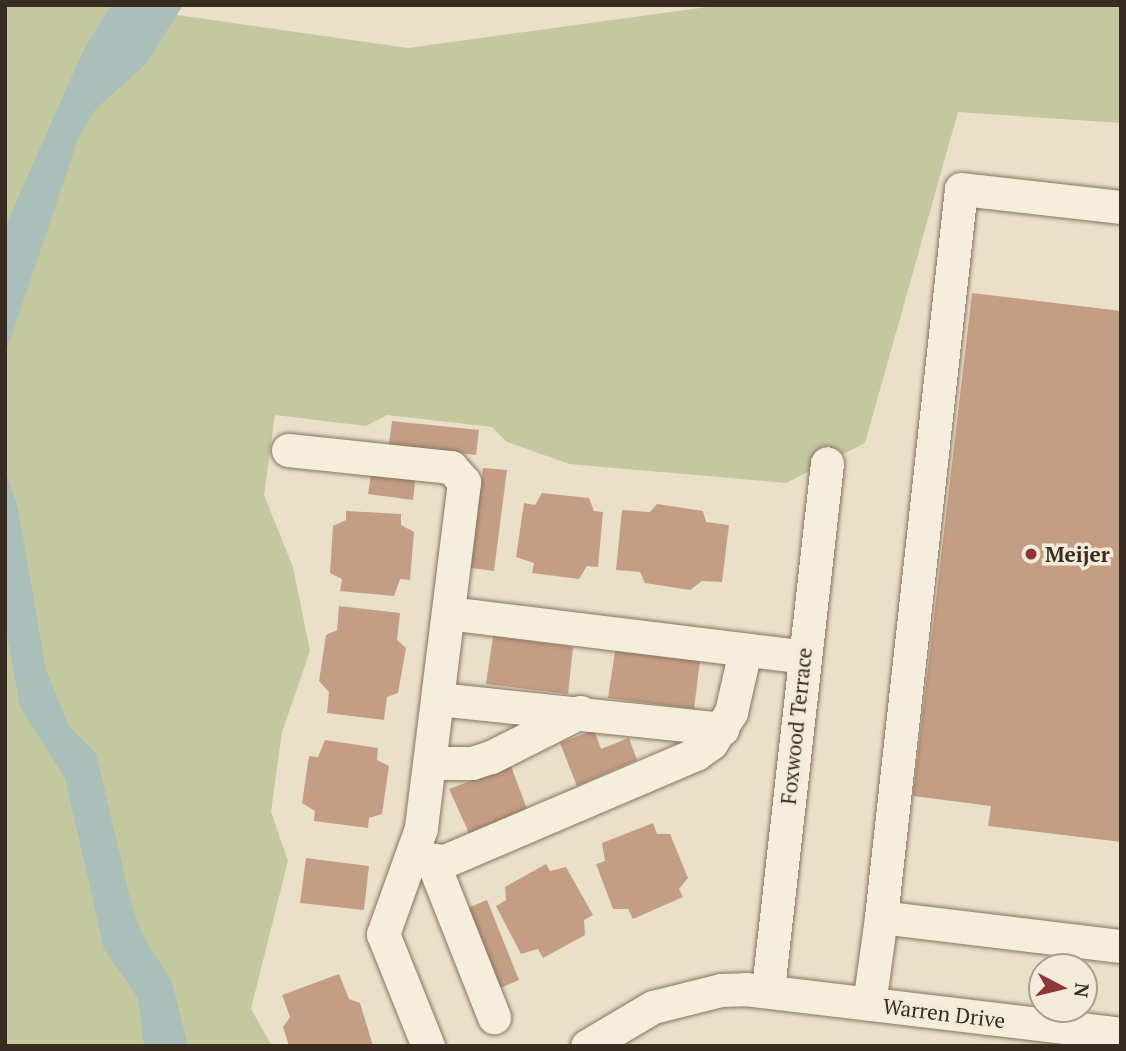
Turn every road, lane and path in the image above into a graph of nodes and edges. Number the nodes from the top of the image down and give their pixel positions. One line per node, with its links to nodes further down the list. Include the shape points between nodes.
1 (1121, 207): 12 (street, via 961,189)
2 (288, 450): 4 (street, via 457,470 464,482)
3 (828, 463): 6 (street, Foxwood Terrace)
4 (448, 613): 5 (street); 7 (street)
5 (745, 651): 6 (street); 9 (street, via 737,696)
6 (804, 657): 14 (street, Foxwood Terrace)
7 (438, 699): 8 (street); 10 (street)
8 (580, 712): 9 (street); 10 (street, via 491,757 472,763)
9 (722, 729): 11 (street, via 696,754)
10 (430, 763): 11 (street)
11 (423, 860): 16 (street); 18 (street, via 383,934)
12 (881, 917): 13 (street); 15 (street)
13 (1121, 946)
14 (768, 989): 15 (street, Warren Drive); 19 (street, Warren Drive, via 721,990 653,1007 624,1020)
15 (869, 1004): 17 (street, Warren Drive)
16 (494, 1017)
17 (1121, 1034)
18 (429, 1046)
19 (587, 1046)

